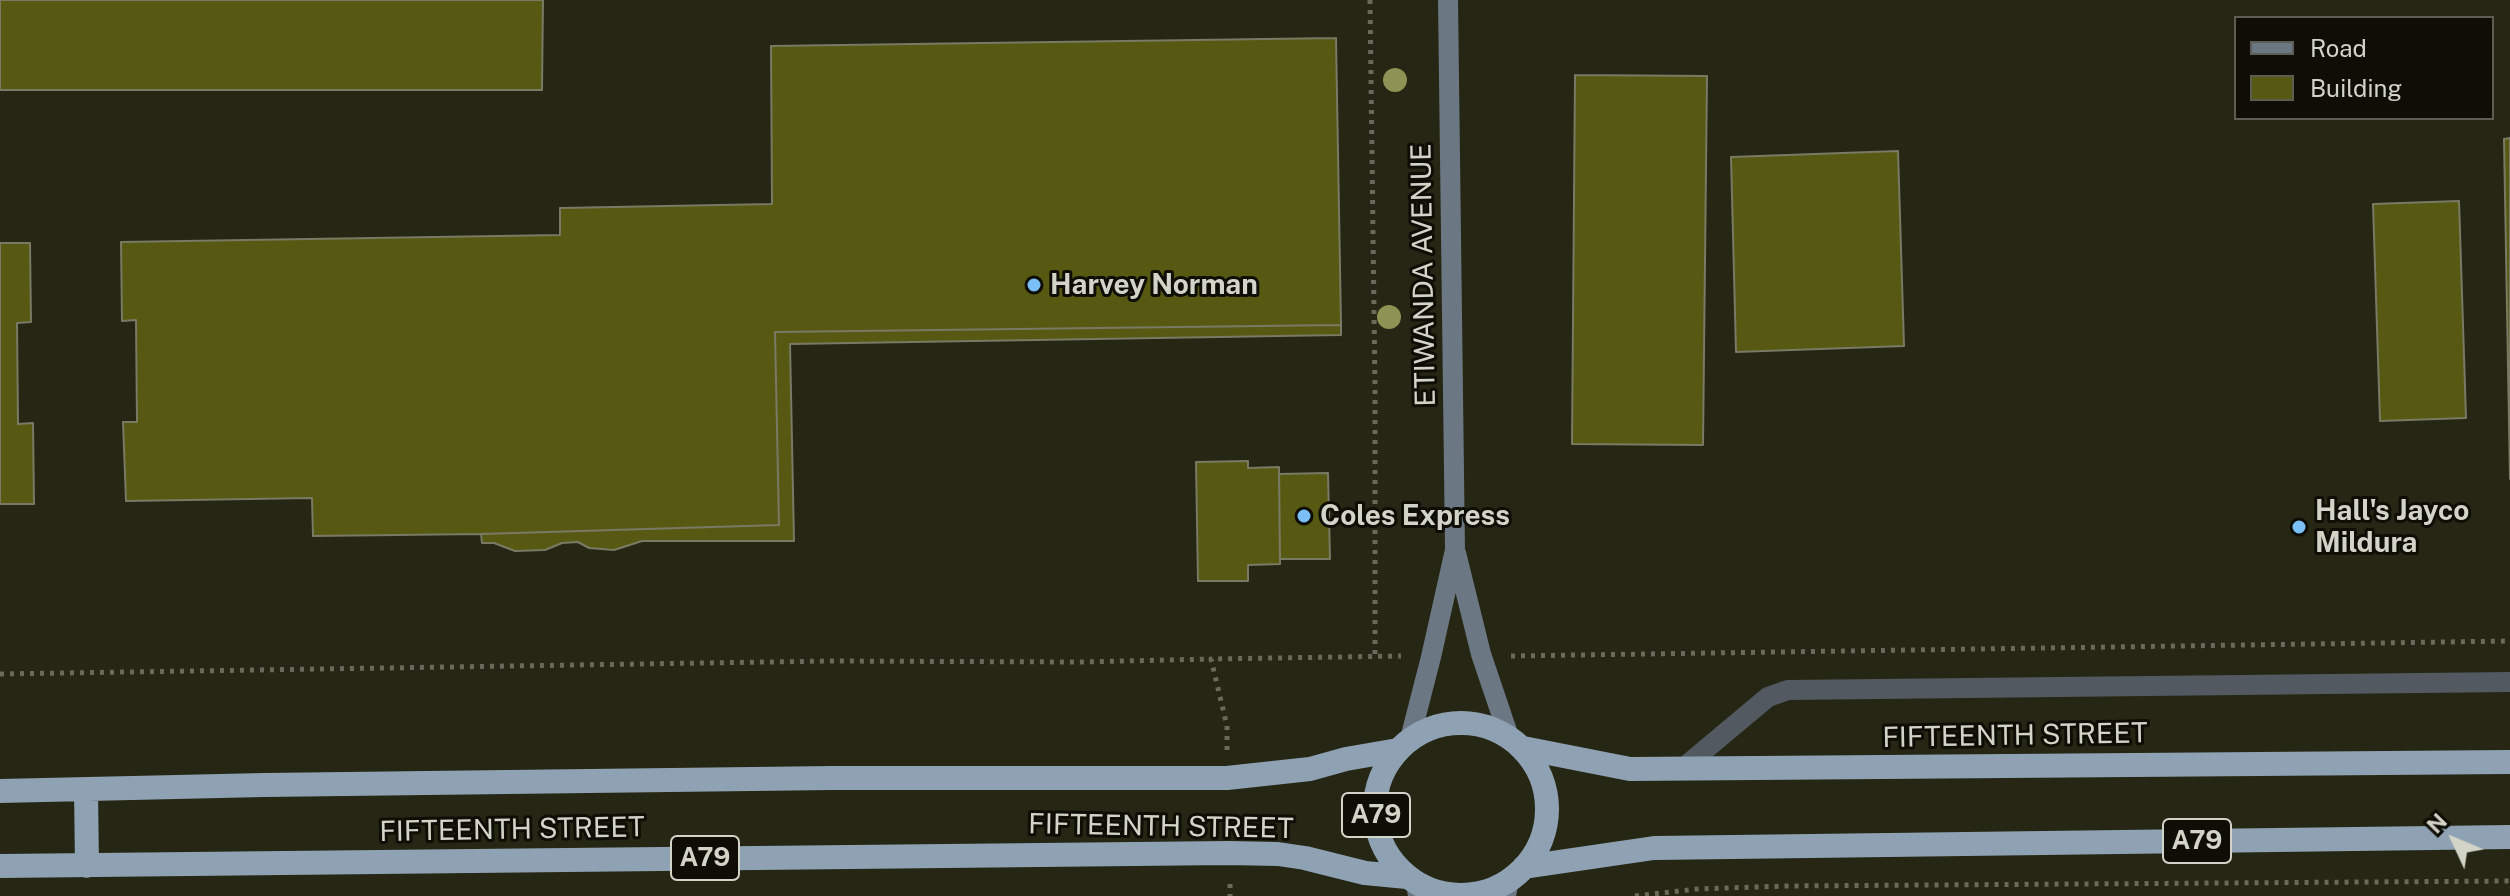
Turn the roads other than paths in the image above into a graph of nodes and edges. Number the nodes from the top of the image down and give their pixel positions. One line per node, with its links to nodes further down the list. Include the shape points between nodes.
1 (1448, 0): 2 (street, ETIWANDA AVENUE)
2 (1455, 550): 4 (street, ETIWANDA AVENUE, via 1481,654); 5 (street, ETIWANDA AVENUE)
3 (2510, 682): 7 (street, via 1788,690 1768,697)
4 (1516, 743): 5 (highway, A79, via 1485,726 1459,722 1433,727); 7 (highway, FIFTEENTH STREET / A79, via 1630,769); 13 (highway, via 1538,769 1547,820 1539,845)
5 (1404, 744): 8 (highway, FIFTEENTH STREET / A79, via 1310,769 1227,778); 14 (highway, A79, via 1382,773 1375,801 1377,830 1388,856)
6 (2510, 762): 7 (highway, FIFTEENTH STREET / A79)
7 (1682, 769)
8 (86, 790): 9 (highway, FIFTEENTH STREET / A79); 12 (highway)
9 (0, 791)
10 (2510, 837): 13 (highway, A79, via 1654,848)
11 (0, 866): 12 (highway, FIFTEENTH STREET / A79)
12 (87, 866): 14 (highway, FIFTEENTH STREET / A79, via 1229,853 1305,858)
13 (1513, 881): 14 (highway, A79, via 1463,895)
14 (1414, 885)

